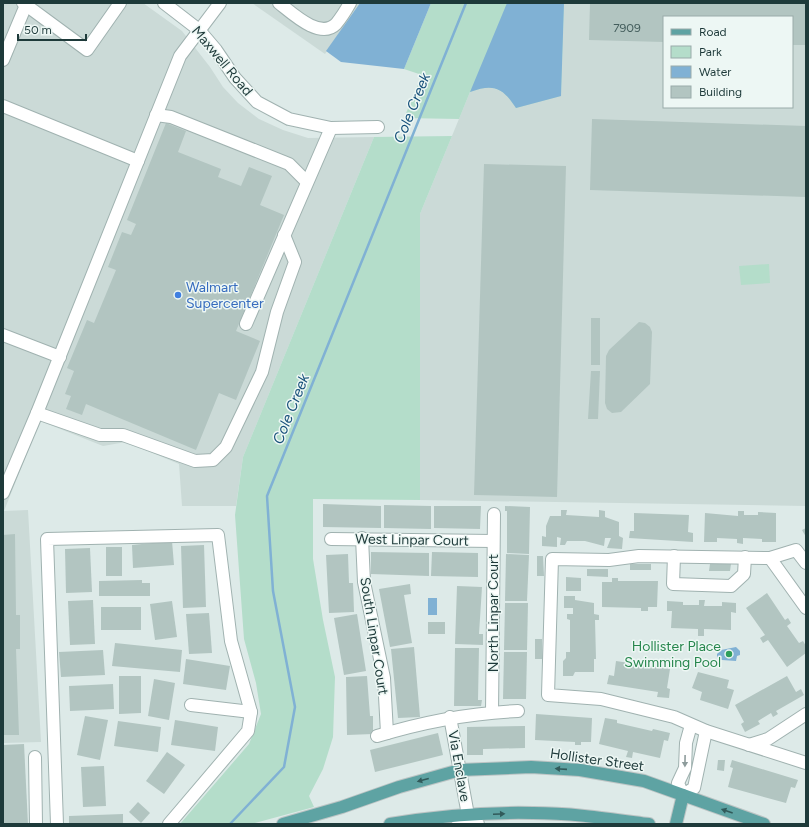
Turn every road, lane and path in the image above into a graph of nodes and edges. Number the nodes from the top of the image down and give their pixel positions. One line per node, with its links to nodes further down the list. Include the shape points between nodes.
1 (120, 3): 6 (street, via 87,50)
2 (164, 3): 7 (street, Maxwell Road)
3 (220, 3): 7 (street)
4 (279, 3): 5 (street, via 312,27 326,29 335,25)
5 (350, 3)
6 (25, 4): 8 (street)
7 (199, 30): 10 (street, via 180,56); 12 (street, Maxwell Road, via 235,78 257,102 289,119)
8 (3, 60)
9 (3, 106): 13 (street)
10 (156, 115): 13 (street); 14 (street, via 171,117 288,164)
11 (378, 127): 12 (street, Maxwell Road)
12 (331, 128): 14 (street)
13 (138, 161): 18 (street)
14 (307, 182): 15 (street)
15 (284, 236): 16 (street); 19 (street, via 295,262 262,372 226,448 213,460 196,461 123,435 100,435)
16 (246, 324)
17 (3, 335): 18 (street)
18 (60, 357): 19 (street)
19 (37, 413): 20 (street)
20 (7, 472): 21 (street)
21 (3, 493)
22 (494, 514): 25 (street, North Linpar Court)
23 (362, 538): 24 (street, West Linpar Court); 25 (street, West Linpar Court); 36 (street, South Linpar Court, via 364,582 384,678 382,734)
24 (331, 539)
25 (493, 541): 33 (street, North Linpar Court)
26 (674, 556): 27 (street); 27 (street, via 673,584 731,586 744,574); 37 (street, via 638,556 609,560 552,559 548,695 601,699 674,717)
27 (745, 557): 28 (street)
28 (770, 558): 29 (street, via 796,550); 30 (street)
29 (806, 563)
30 (806, 608)
31 (191, 705): 32 (street)
32 (251, 712): 46 (street, via 231,641 218,535 47,539); 47 (street, via 248,731)
33 (492, 712): 34 (street); 36 (street)
34 (518, 712)
35 (806, 714): 39 (street, via 768,739)
36 (450, 717): 42 (street, Via Enclave)
37 (691, 725): 38 (street); 43 (street, one-way to 43, via 686,743 685,768 678,783)
38 (706, 731): 39 (street); 43 (street, via 694,788)
39 (749, 745): 41 (street)
40 (35, 757): 45 (street)
41 (806, 764)
42 (460, 770): 43 (main road, Hollister Street, one-way to 42, via 644,782 580,770 531,767); 44 (street, Via Enclave); 48 (main road, Hollister Street, one-way to 48)
43 (683, 796): 53 (main road); 54 (main road, Hollister Street, one-way to 43)
44 (468, 815): 49 (main road); 50 (street); 51 (street); 52 (main road, one-way to 52, via 533,812)
45 (36, 824)
46 (58, 824)
47 (169, 824)
48 (283, 824)
49 (390, 824)
50 (458, 824)
51 (478, 824)
52 (649, 824)
53 (676, 824)
54 (764, 824)

